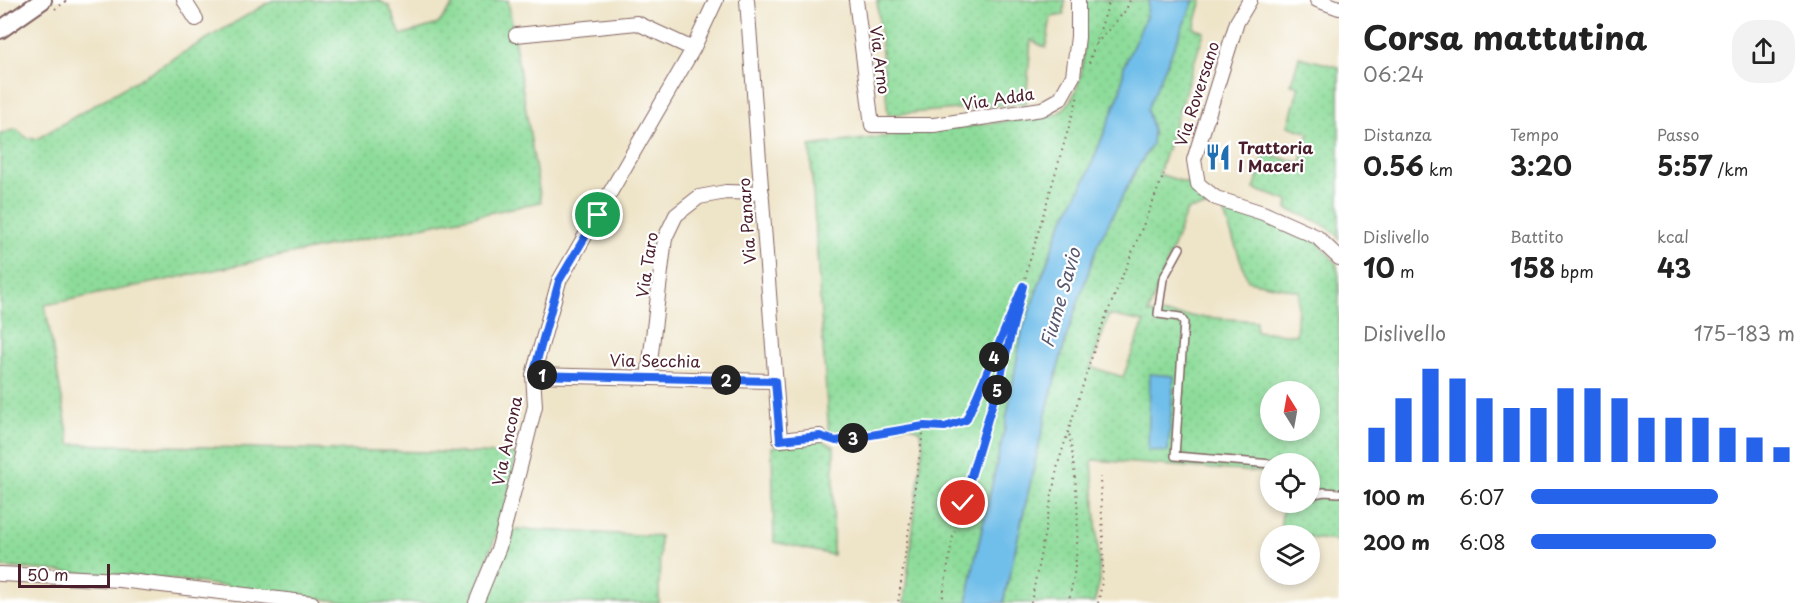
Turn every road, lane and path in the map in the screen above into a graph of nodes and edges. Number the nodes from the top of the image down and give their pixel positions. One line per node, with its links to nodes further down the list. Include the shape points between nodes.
1 (43, 0): 13 (street)
2 (184, 0): 12 (street)
3 (716, 0): 16 (street, Via Ancona)
4 (747, 0): 21 (street, Via Panaro)
5 (856, 0): 19 (street, Via Arno)
6 (1078, 0): 19 (street, Via Adda, via 1073,76 1060,99 1042,109 934,125)
7 (1110, 0): 15 (path)
8 (1130, 0): 15 (path)
9 (1250, 0): 23 (street, Via Roversano, via 1237,22 1194,160 1198,184 1216,198 1317,237)
10 (1317, 0): 11 (street)
11 (1339, 9)
12 (196, 19)
13 (0, 30)
14 (516, 35): 16 (street, via 637,23)
15 (1095, 46): 17 (path)
16 (693, 49): 25 (street, Via Ancona, via 559,281)
17 (1088, 66)
18 (1078, 95): 24 (path)
19 (872, 125)
20 (1164, 174): 29 (path, via 1100,331)
21 (762, 193): 26 (street, Via Taro, via 699,196 676,215 665,238); 27 (street, Via Panaro)
22 (1180, 248): 31 (lane, via 1163,279 1158,314 1180,317 1184,322 1175,456)
23 (1339, 258)
24 (1023, 286): 28 (path, via 966,420 945,427); 39 (path, via 952,540)
25 (533, 375): 26 (street, Via Secchia); 37 (street, Via Ancona, via 535,406 519,471 499,547)
26 (648, 378): 27 (street, Via Secchia)
27 (775, 381): 30 (street, Via Panaro, via 780,440)
28 (924, 426): 30 (path, via 836,441); 38 (path)
29 (1069, 429): 40 (path, via 1058,464); 41 (path, via 1078,538)
30 (820, 436)
31 (1260, 463)
32 (1100, 477): 42 (path, via 1104,545 1103,584)
33 (1320, 493): 34 (lane)
34 (1339, 493)
35 (0, 574): 36 (street, via 120,580)
36 (312, 603)
37 (476, 603)
38 (898, 603)
39 (942, 603)
40 (1031, 603)
41 (1068, 603)
42 (1098, 603)

